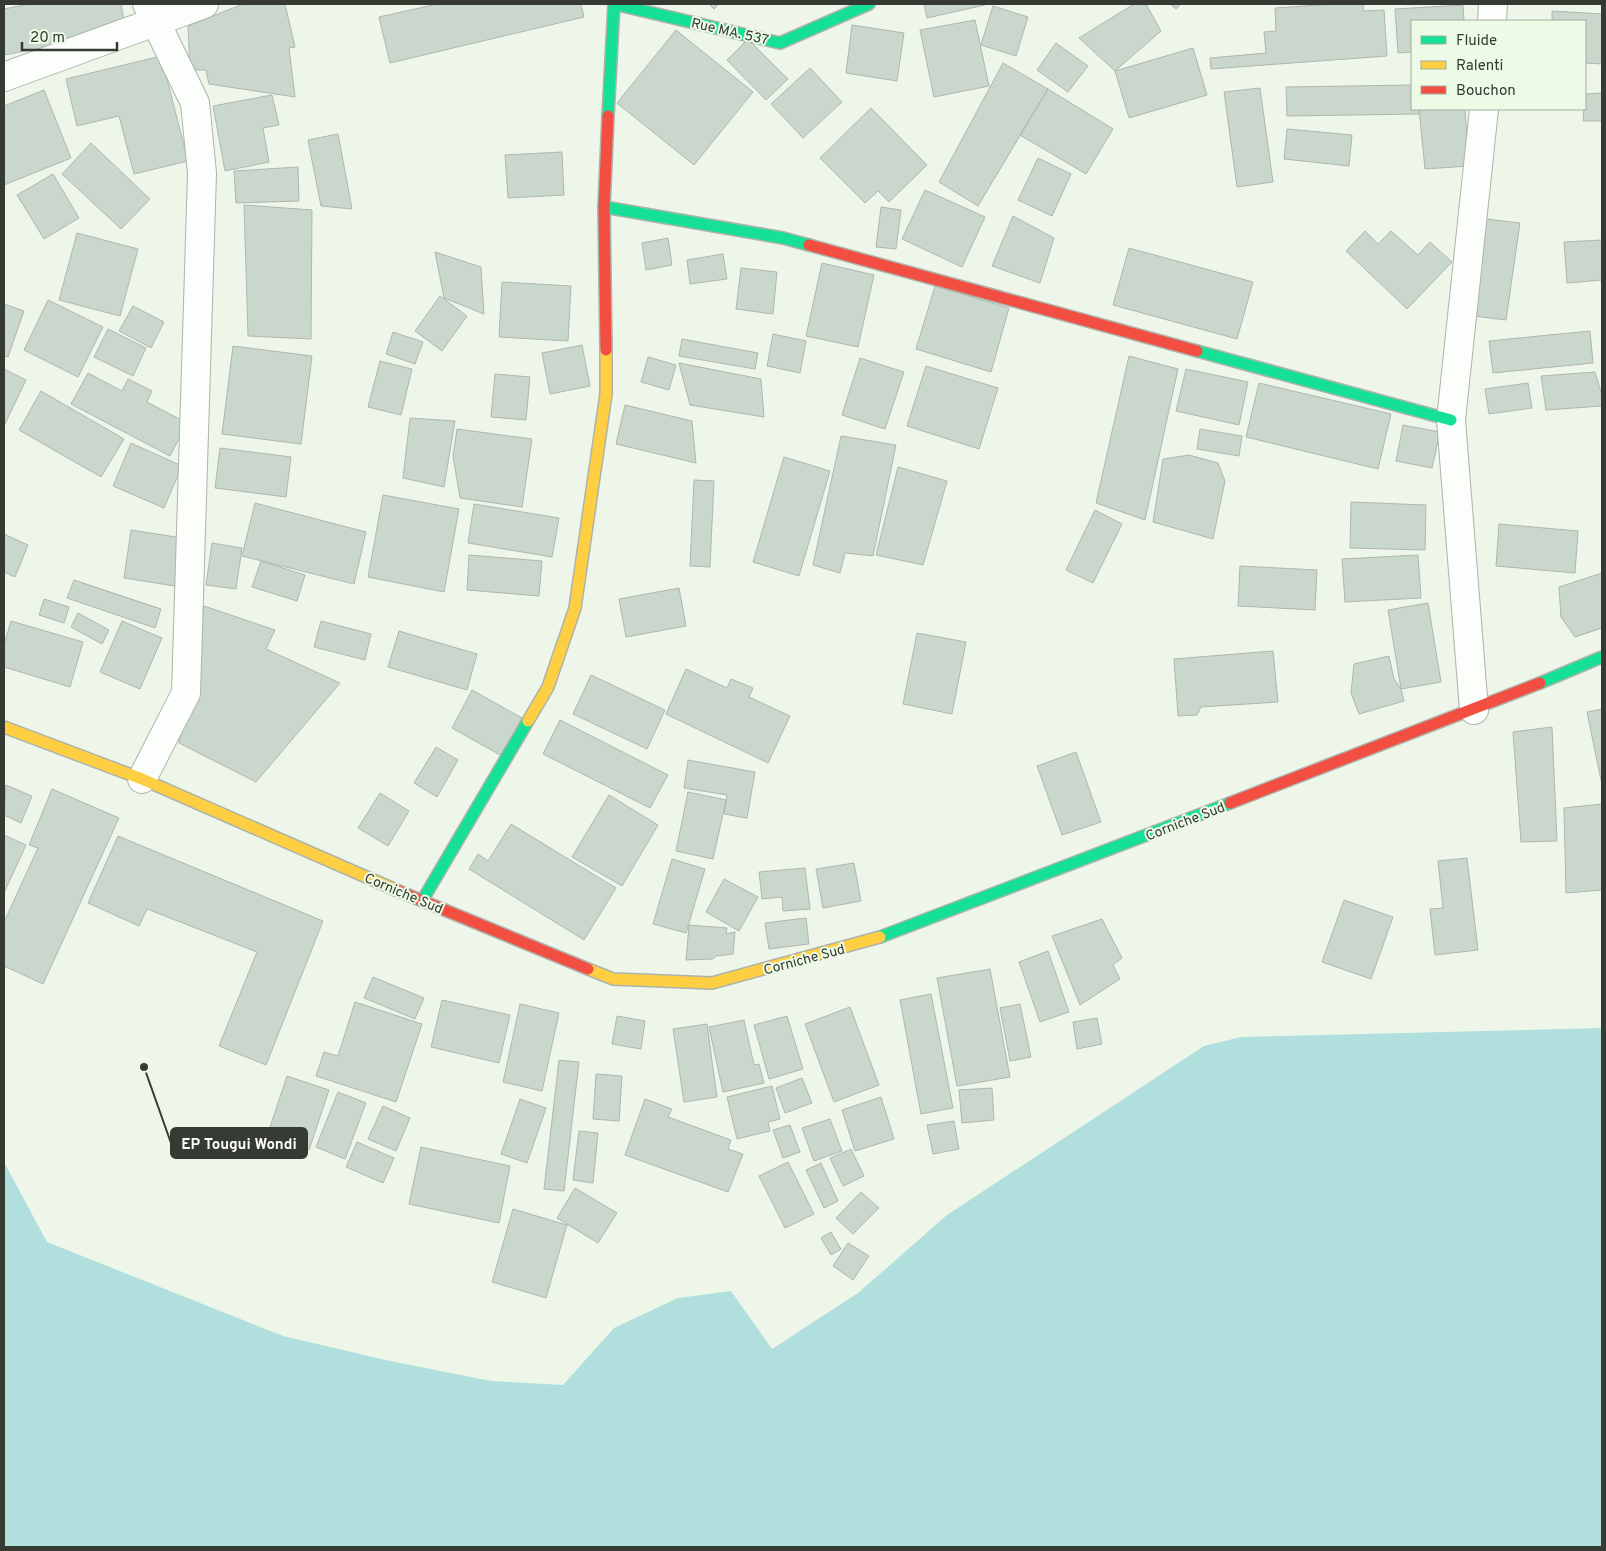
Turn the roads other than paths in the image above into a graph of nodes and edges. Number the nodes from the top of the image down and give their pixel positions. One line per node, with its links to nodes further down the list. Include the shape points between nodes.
1 (204, 4): 5 (street)
2 (614, 4): 3 (street, Rue MA. 537, via 780,43); 9 (street)
3 (869, 4)
4 (1493, 4): 6 (street)
5 (152, 13): 7 (street); 14 (street, via 195,103 202,173 186,693)
6 (1492, 20)
7 (4, 77)
8 (1484, 110): 10 (street)
9 (604, 206): 10 (street, via 783,238); 15 (street, via 606,394 575,608 548,687)
10 (1451, 420): 12 (street)
11 (1602, 657): 12 (street, Corniche Sud)
12 (1474, 710): 15 (street, Corniche Sud, via 868,942 712,982 613,979)
13 (4, 727): 14 (street, Corniche Sud)
14 (142, 778): 15 (street, Corniche Sud)
15 (422, 901)

